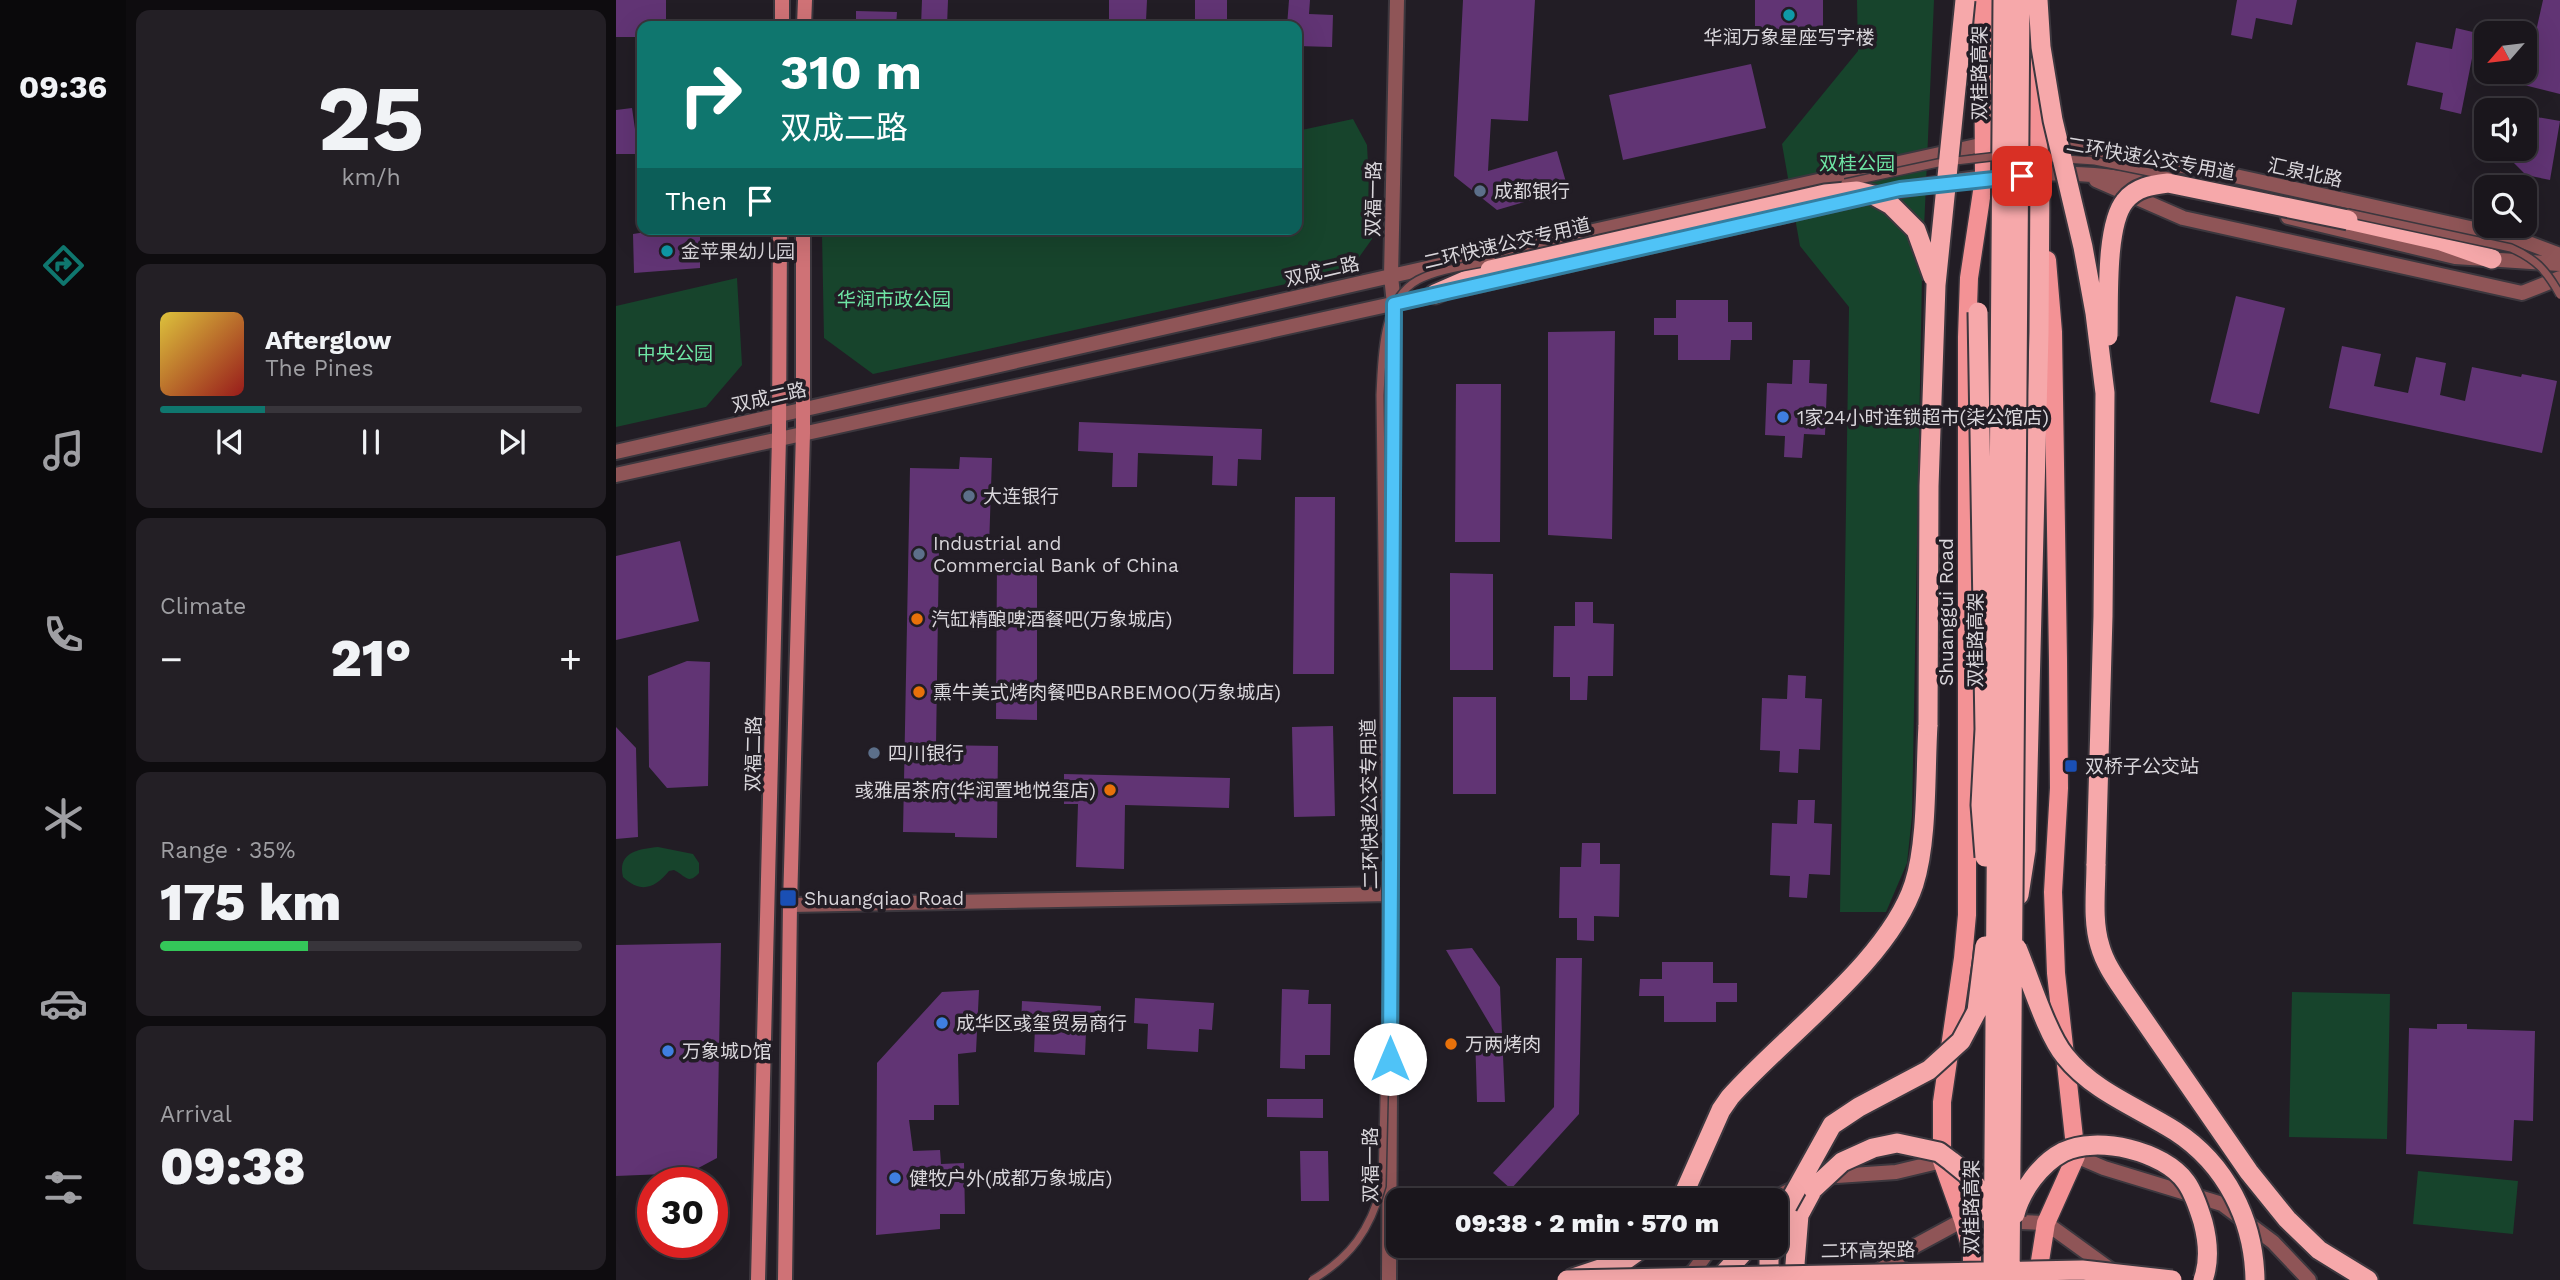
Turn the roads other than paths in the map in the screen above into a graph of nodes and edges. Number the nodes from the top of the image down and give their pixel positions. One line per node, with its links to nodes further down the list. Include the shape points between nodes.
1 (782, 0): 9 (main road)
2 (805, 0): 10 (main road)
3 (1397, 0): 21 (street, 双福一路)
4 (1965, 0): 23 (highway, bridge)
5 (1983, 0): 12 (main road, Shuanggui Road)
6 (2003, 0): 38 (highway, 双桂路高架, bridge)
7 (2020, 0): 39 (highway, 双桂路高架, bridge)
8 (2039, 0): 11 (main road); 28 (highway, bridge, via 2053,120 2083,247)
9 (782, 21)
10 (804, 21)
11 (2038, 140): 12 (street, 双成二路); 14 (main road); 18 (street, 汇泉北路, via 2231,175 2515,238)
12 (1984, 142): 15 (main road, Shuanggui Road); 21 (street, 双成二路)
13 (2082, 174): 14 (street); 19 (street, via 2127,178 2455,257); 22 (street, via 2183,218 2522,293)
14 (2040, 175): 15 (street); 39 (highway, bridge, via 2026,850); 43 (main road, via 2053,332)
15 (1984, 178): 24 (street, via 1900,189); 27 (main road); 41 (main road, Shuanggui Road, via 1969,278 1967,337 1967,915)
16 (780, 235): 30 (main road, 双福二路)
17 (803, 235): 29 (main road)
18 (2560, 255)
19 (2492, 259): 20 (street); 28 (highway, bridge, via 2441,241 2348,220 2168,183 2145,186 2125,201 2112,233)
20 (2560, 264)
21 (1391, 276): 26 (street, 双福一路); 29 (street, 双成二路)
22 (2560, 278)
23 (1936, 285): 24 (highway, bridge, via 1916,230 1904,215 1874,195 1857,191 1825,194 1490,270); 47 (highway, bridge, via 1928,725 1921,852 1913,885 1881,942 1730,1097)
24 (1435, 295): 26 (street)
25 (2560, 296): 59 (lane, 二环快速公交专用道, bridge, via 2531,257 2511,248 2109,164 2044,156 1938,163 1430,275 1407,287 1385,339 1380,395 1387,957 1382,1186 1374,1214 1353,1247)
26 (1394, 304): 31 (street); 36 (street, 双福一路)
27 (1978, 312): 35 (highway, bridge)
28 (2105, 393): 76 (highway, bridge, via 2096,864 2100,947 2126,994 2249,1172 2319,1250)
29 (802, 409): 30 (street, 双成二路); 31 (main road)
30 (779, 415): 32 (main road, 双福二路); 33 (street, 双成二路)
31 (803, 433): 32 (street); 37 (main road)
32 (779, 438): 34 (street); 57 (main road, 双福二路)
33 (616, 452)
34 (616, 475)
35 (1981, 805): 38 (highway, bridge); 44 (highway, bridge, via 1987,931)
36 (1391, 894): 37 (street); 60 (street, 双福一路)
37 (790, 905): 58 (main road)
38 (1996, 922): 40 (highway, 双桂路高架, bridge)
39 (2013, 938): 52 (highway, 双桂路高架, bridge); 74 (highway, bridge, via 2064,1055 2090,1082 2202,1151 2220,1173 2246,1219 2255,1254)
40 (1995, 950): 42 (highway, bridge); 52 (highway, 双桂路高架, bridge)
41 (1961, 977): 42 (main road); 46 (main road, Shuanggui Road, via 1942,1102)
42 (1988, 978): 43 (main road); 44 (highway, bridge)
43 (2057, 981): 45 (main road)
44 (1977, 1011): 48 (highway, bridge, via 1947,1056 1832,1125)
45 (2076, 1156): 51 (main road); 75 (street, via 2222,1204 2273,1242)
46 (1942, 1161): 49 (street, via 1896,1172 1820,1177); 50 (main road, Shuanggui Road)
47 (1686, 1188)
48 (1788, 1193)
49 (1788, 1201)
50 (1963, 1220): 51 (street); 66 (street, via 1913,1247); 67 (main road, Shuanggui Road, via 1972,1253)
51 (2046, 1223): 70 (main road); 71 (street)
52 (2002, 1228): 65 (highway, bridge, via 1972,1178 1939,1152 1897,1143 1873,1148 1842,1162 1813,1189 1799,1215 1795,1264); 68 (highway, 双桂路高架, bridge); 69 (highway, 双桂路高架, bridge); 73 (highway, bridge, via 2039,1172 2063,1152 2113,1146 2138,1151 2164,1163 2186,1182 2208,1240)
53 (1628, 1258): 61 (highway, bridge)
54 (1703, 1258): 62 (street, via 1693,1272)
55 (1737, 1258): 63 (highway)
56 (1769, 1258): 64 (highway)
57 (758, 1280)
58 (785, 1280)
59 (1312, 1280)
60 (1389, 1280)
61 (1565, 1280): 72 (highway, 二环高架路, bridge, via 2082,1270)
62 (1678, 1280)
63 (1718, 1280)
64 (1769, 1280)
65 (1799, 1280)
66 (1867, 1280)
67 (1972, 1280)
68 (1993, 1280)
69 (2010, 1280)
70 (2037, 1280)
71 (2124, 1280)
72 (2172, 1280)
73 (2203, 1280)
74 (2255, 1280)
75 (2309, 1280)
76 (2368, 1280)

